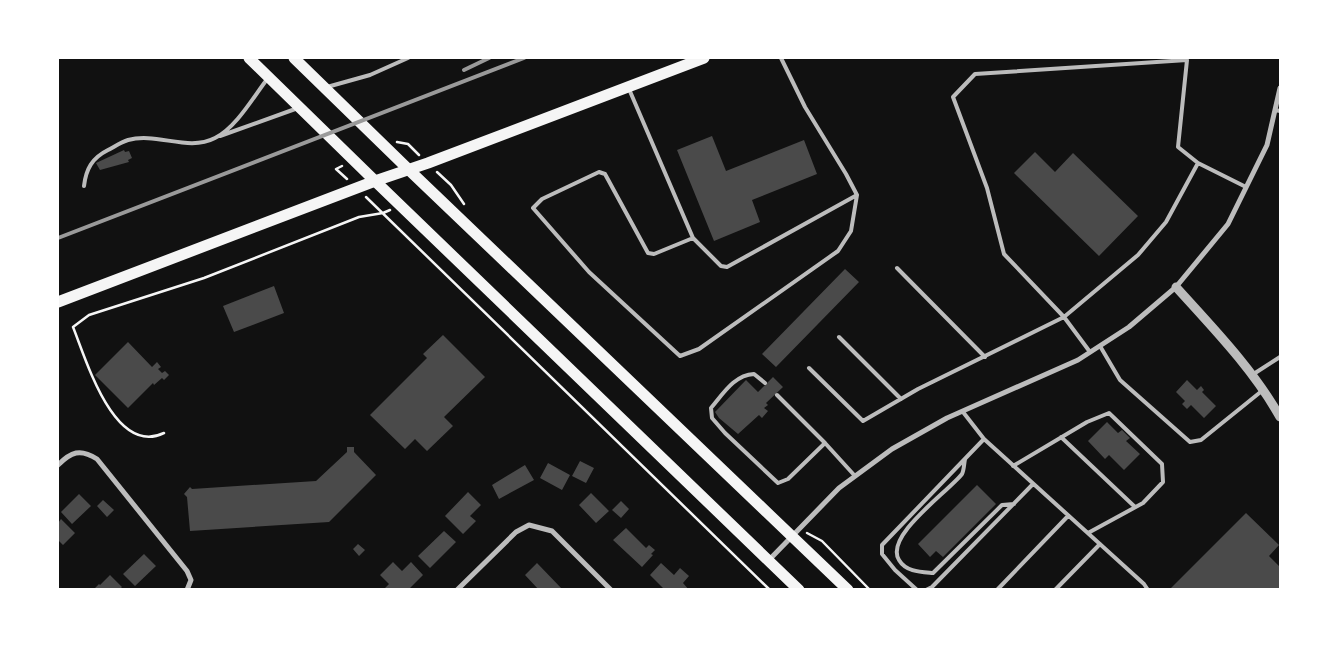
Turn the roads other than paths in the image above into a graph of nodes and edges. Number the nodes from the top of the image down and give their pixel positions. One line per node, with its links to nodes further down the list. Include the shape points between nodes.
1 (249, 58): 6 (main road)
2 (294, 58): 8 (main road)
3 (408, 58): 8 (lane, via 370,75)
4 (704, 58): 7 (main road)
5 (781, 58): 18 (lane, via 805,107)
6 (269, 76): 10 (main road); 12 (lane, via 238,118)
7 (628, 87): 14 (main road); 19 (lane)
8 (325, 88): 14 (main road)
9 (1280, 88): 11 (street)
10 (301, 108): 12 (lane); 15 (main road)
11 (1278, 110): 17 (street, via 1267,144)
12 (217, 137): 16 (lane, via 199,143 150,138 129,140 93,159)
13 (1198, 163): 17 (lane); 23 (lane, via 1166,222 1144,248); 23 (lane, via 1178,147 1187,60 975,74 953,97 987,188 1004,254)
14 (408, 170): 15 (main road); 49 (main road)
15 (375, 181): 22 (main road); 51 (main road)
16 (84, 186)
17 (1246, 187): 21 (street, via 1228,224)
18 (857, 195): 19 (lane, via 726,267 721,266); 19 (lane, via 851,231 838,251 699,349 680,356 589,272 533,208 542,199 598,172 605,174 648,253 654,254)
19 (693, 238)
20 (897, 268): 27 (lane)
21 (1176, 287): 25 (street, via 1129,327); 30 (street)
22 (58, 302)
23 (1064, 316): 26 (lane); 27 (lane)
24 (839, 337): 34 (lane)
25 (1100, 346): 26 (street); 32 (lane, via 1120,380 1190,442 1202,440)
26 (1090, 352): 35 (street)
27 (985, 357): 34 (lane)
28 (1280, 357): 30 (lane)
29 (809, 368): 34 (lane, via 864,421)
30 (1252, 375): 32 (street)
31 (765, 383): 39 (lane, via 754,374 744,374 711,408 712,418 725,433 778,483 788,479)
32 (1263, 390): 36 (street)
33 (777, 395): 39 (lane)
34 (901, 399)
35 (962, 412): 38 (lane); 43 (street, via 892,449)
36 (1280, 417)
37 (1061, 437): 42 (lane); 46 (lane); 46 (lane, via 1109,414 1162,464 1163,482)
38 (984, 439): 40 (lane); 42 (lane)
39 (825, 443): 43 (lane)
40 (965, 459): 45 (lane, via 963,472 906,529 898,543 896,556 901,563 918,572 933,573 1002,506); 57 (lane, via 882,545 882,554)
41 (58, 465): 52 (street, via 72,453 90,454 97,459 187,571 191,580)
42 (1013, 466): 44 (lane)
43 (855, 476): 49 (street)
44 (1033, 484): 45 (lane); 47 (lane)
45 (1014, 504): 58 (lane)
46 (1135, 507): 48 (lane)
47 (1068, 516): 48 (lane); 59 (lane)
48 (1088, 533): 50 (lane)
49 (793, 535): 51 (street); 56 (main road)
50 (1100, 544): 60 (lane); 61 (lane)
51 (769, 560): 55 (main road)
52 (187, 590)
53 (457, 590): 54 (street, via 516,532 529,526 552,531)
54 (611, 590)
55 (799, 590)
56 (848, 590)
57 (917, 590)
58 (926, 590)
59 (997, 590)
60 (1055, 590)
61 (1148, 590)

